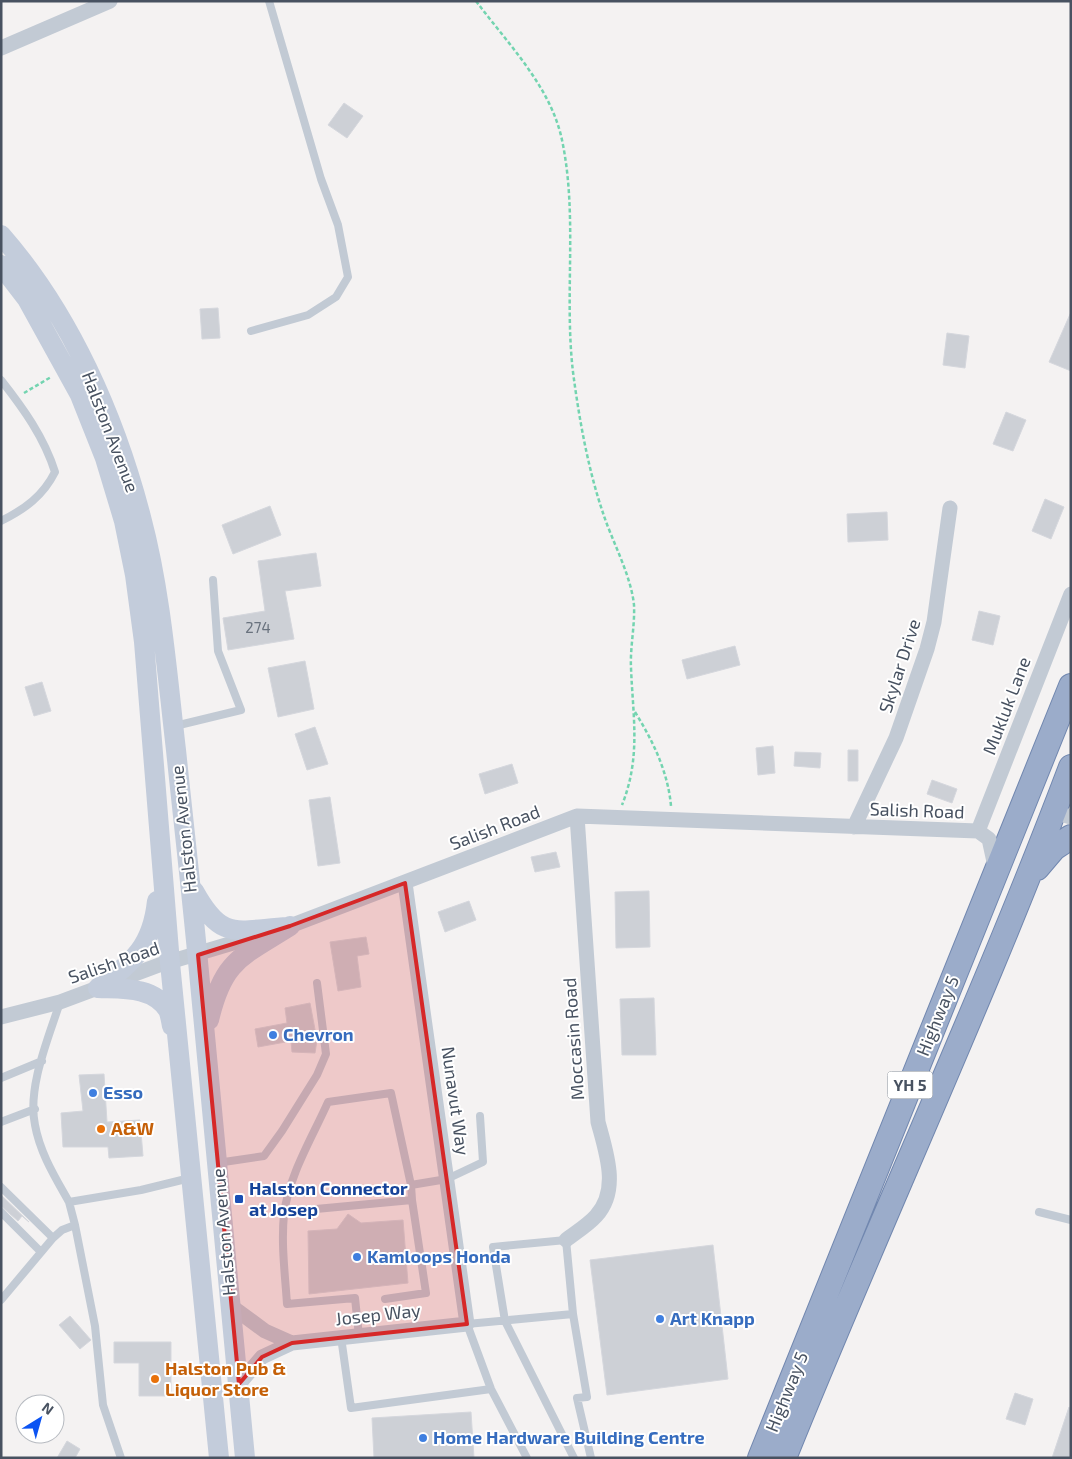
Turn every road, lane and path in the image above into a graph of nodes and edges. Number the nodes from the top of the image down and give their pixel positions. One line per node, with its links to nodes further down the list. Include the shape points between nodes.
1 (110, 1): 4 (street)
2 (269, 1): 7 (lane, via 321,179 338,225 348,277 336,297 308,315)
3 (476, 1): 16 (path, via 550,104 562,140 568,202 573,371 602,512 634,604 631,666)
4 (1, 48)
5 (1, 235): 18 (main road, Halston Avenue, via 73,340 97,389 121,451 142,519)
6 (1, 265): 8 (main road, Halston Avenue, via 26,299)
7 (251, 331)
8 (66, 368): 10 (path); 27 (main road, Halston Avenue, via 105,458 124,520 135,575 144,642)
9 (1, 380): 10 (lane)
10 (15, 398): 12 (lane, via 41,438 55,472 39,495 22,510)
11 (950, 508): 24 (street, Skylar Drive, via 934,622 927,649 896,738)
12 (1, 520)
13 (213, 580): 18 (lane, via 218,651 241,710)
14 (1071, 594): 25 (street, Mukluk Lane)
15 (1071, 686): 28 (highway, Highway 5 / YH 5)
16 (634, 710): 22 (path, via 634,766); 23 (path, via 659,756 670,789)
17 (1071, 724): 20 (highway, via 1048,791)
18 (173, 726): 30 (main road, Halston Avenue)
19 (1071, 767): 20 (highway, Highway 5 / YH 5)
20 (1062, 814): 31 (highway, Highway 5 / YH 5); 42 (highway, via 1040,817 1032,830 935,1055)
21 (577, 816): 22 (street, Salish Road); 29 (street, Salish Road); 60 (street, Moccasin Road, via 598,1122 610,1170 608,1196 597,1216)
22 (617, 818): 23 (street, Salish Road)
23 (673, 820): 24 (street, Salish Road)
24 (854, 827): 25 (street, Salish Road)
25 (978, 831): 28 (street, Salish Road, via 989,839)
26 (1071, 837): 31 (highway, via 1054,848)
27 (160, 863): 34 (main road, Halston Avenue); 36 (main road, via 155,920 147,941 132,962)
28 (996, 872): 42 (highway, Highway 5 / YH 5)
29 (405, 882): 32 (street, Salish Road); 49 (street, Nunavut Way)
30 (191, 885): 32 (main road, via 215,923 232,930); 33 (main road, Halston Avenue)
31 (1023, 885): 80 (highway, Highway 5 / YH 5)
32 (290, 926): 33 (street, Salish Road); 39 (main road, via 240,957 223,977 215,994)
33 (198, 955): 34 (street, Salish Road); 39 (main road, Halston Avenue)
34 (170, 963): 36 (street, Salish Road); 40 (main road, Halston Avenue)
35 (317, 983): 47 (lane, via 326,1054 317,1075 264,1156)
36 (98, 988): 37 (street, Salish Road); 40 (main road, via 135,989 154,997 168,1010)
37 (60, 1002): 38 (street, Salish Road); 41 (lane)
38 (1, 1017)
39 (205, 1036): 47 (main road, Halston Avenue)
40 (178, 1048): 48 (main road, Halston Avenue)
41 (42, 1061): 43 (lane); 44 (lane)
42 (916, 1069): 79 (highway, Highway 5 / YH 5)
43 (1, 1078)
44 (35, 1109): 46 (lane); 53 (lane, via 34,1123 43,1153)
45 (480, 1116): 49 (lane, via 483,1162)
46 (1, 1122)
47 (218, 1163): 64 (main road, Halston Avenue)
48 (191, 1178): 53 (lane); 74 (main road, Halston Avenue)
49 (447, 1179): 50 (lane); 67 (street, Nunavut Way)
50 (411, 1185): 52 (lane); 55 (lane, via 391,1093 328,1102 295,1175)
51 (1, 1187): 59 (lane)
52 (412, 1200): 55 (lane); 62 (lane, via 426,1293)
53 (68, 1202): 58 (lane)
54 (1, 1212): 61 (lane)
55 (284, 1212): 68 (lane, via 282,1242 287,1304 355,1298)
56 (1038, 1212): 57 (lane)
57 (1071, 1220)
58 (75, 1225): 59 (lane); 73 (lane, via 95,1326 103,1405)
59 (53, 1238): 61 (lane)
60 (566, 1240): 65 (lane); 66 (lane, via 493,1247)
61 (41, 1252): 63 (lane)
62 (385, 1299)
63 (1, 1300)
64 (231, 1306): 70 (street, Josep Way, via 265,1331); 71 (main road, Halston Avenue)
65 (573, 1314): 66 (lane); 78 (lane, via 587,1397 577,1398)
66 (505, 1321): 67 (lane); 77 (lane)
67 (467, 1324): 68 (street, Josep Way); 72 (lane)
68 (359, 1336): 69 (street, Josep Way)
69 (341, 1338): 70 (street, Josep Way); 72 (lane, via 351,1408)
70 (292, 1343): 71 (street, Josep Way, via 262,1357)
71 (238, 1384): 75 (main road, Halston Avenue)
72 (491, 1389): 76 (lane)
73 (121, 1458)
74 (219, 1458)
75 (245, 1458)
76 (527, 1458)
77 (574, 1458)
78 (591, 1458)
79 (760, 1458)
80 (784, 1458)

